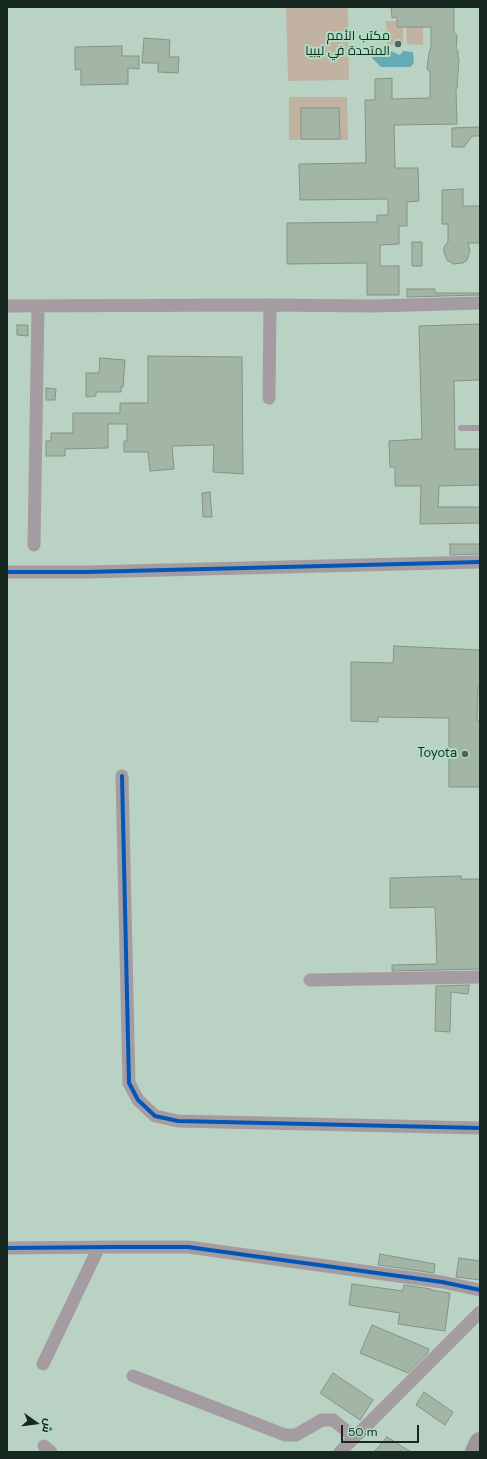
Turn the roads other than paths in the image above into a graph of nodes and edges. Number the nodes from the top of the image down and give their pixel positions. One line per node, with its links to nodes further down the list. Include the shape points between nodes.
1 (480, 303): 2 (street)
2 (270, 305): 4 (street); 5 (street)
3 (7, 306): 4 (street)
4 (38, 307): 8 (street)
5 (269, 398)
6 (461, 428): 7 (lane)
7 (480, 428)
8 (34, 545)
9 (480, 562): 10 (street)
10 (7, 572)
11 (122, 776): 14 (street, via 129,1083 138,1100 155,1116 178,1121)
12 (480, 977): 13 (street)
13 (310, 980)
14 (480, 1128)
15 (99, 1247): 16 (street); 17 (street, via 188,1247 442,1282); 19 (street)
16 (7, 1248)
17 (480, 1290)
18 (480, 1312): 21 (street)
19 (43, 1364)
20 (133, 1376): 21 (street, via 285,1435 296,1435 322,1420 333,1420)
21 (354, 1437): 23 (street)
22 (480, 1443): 24 (highway)
23 (340, 1452)
24 (476, 1452)

